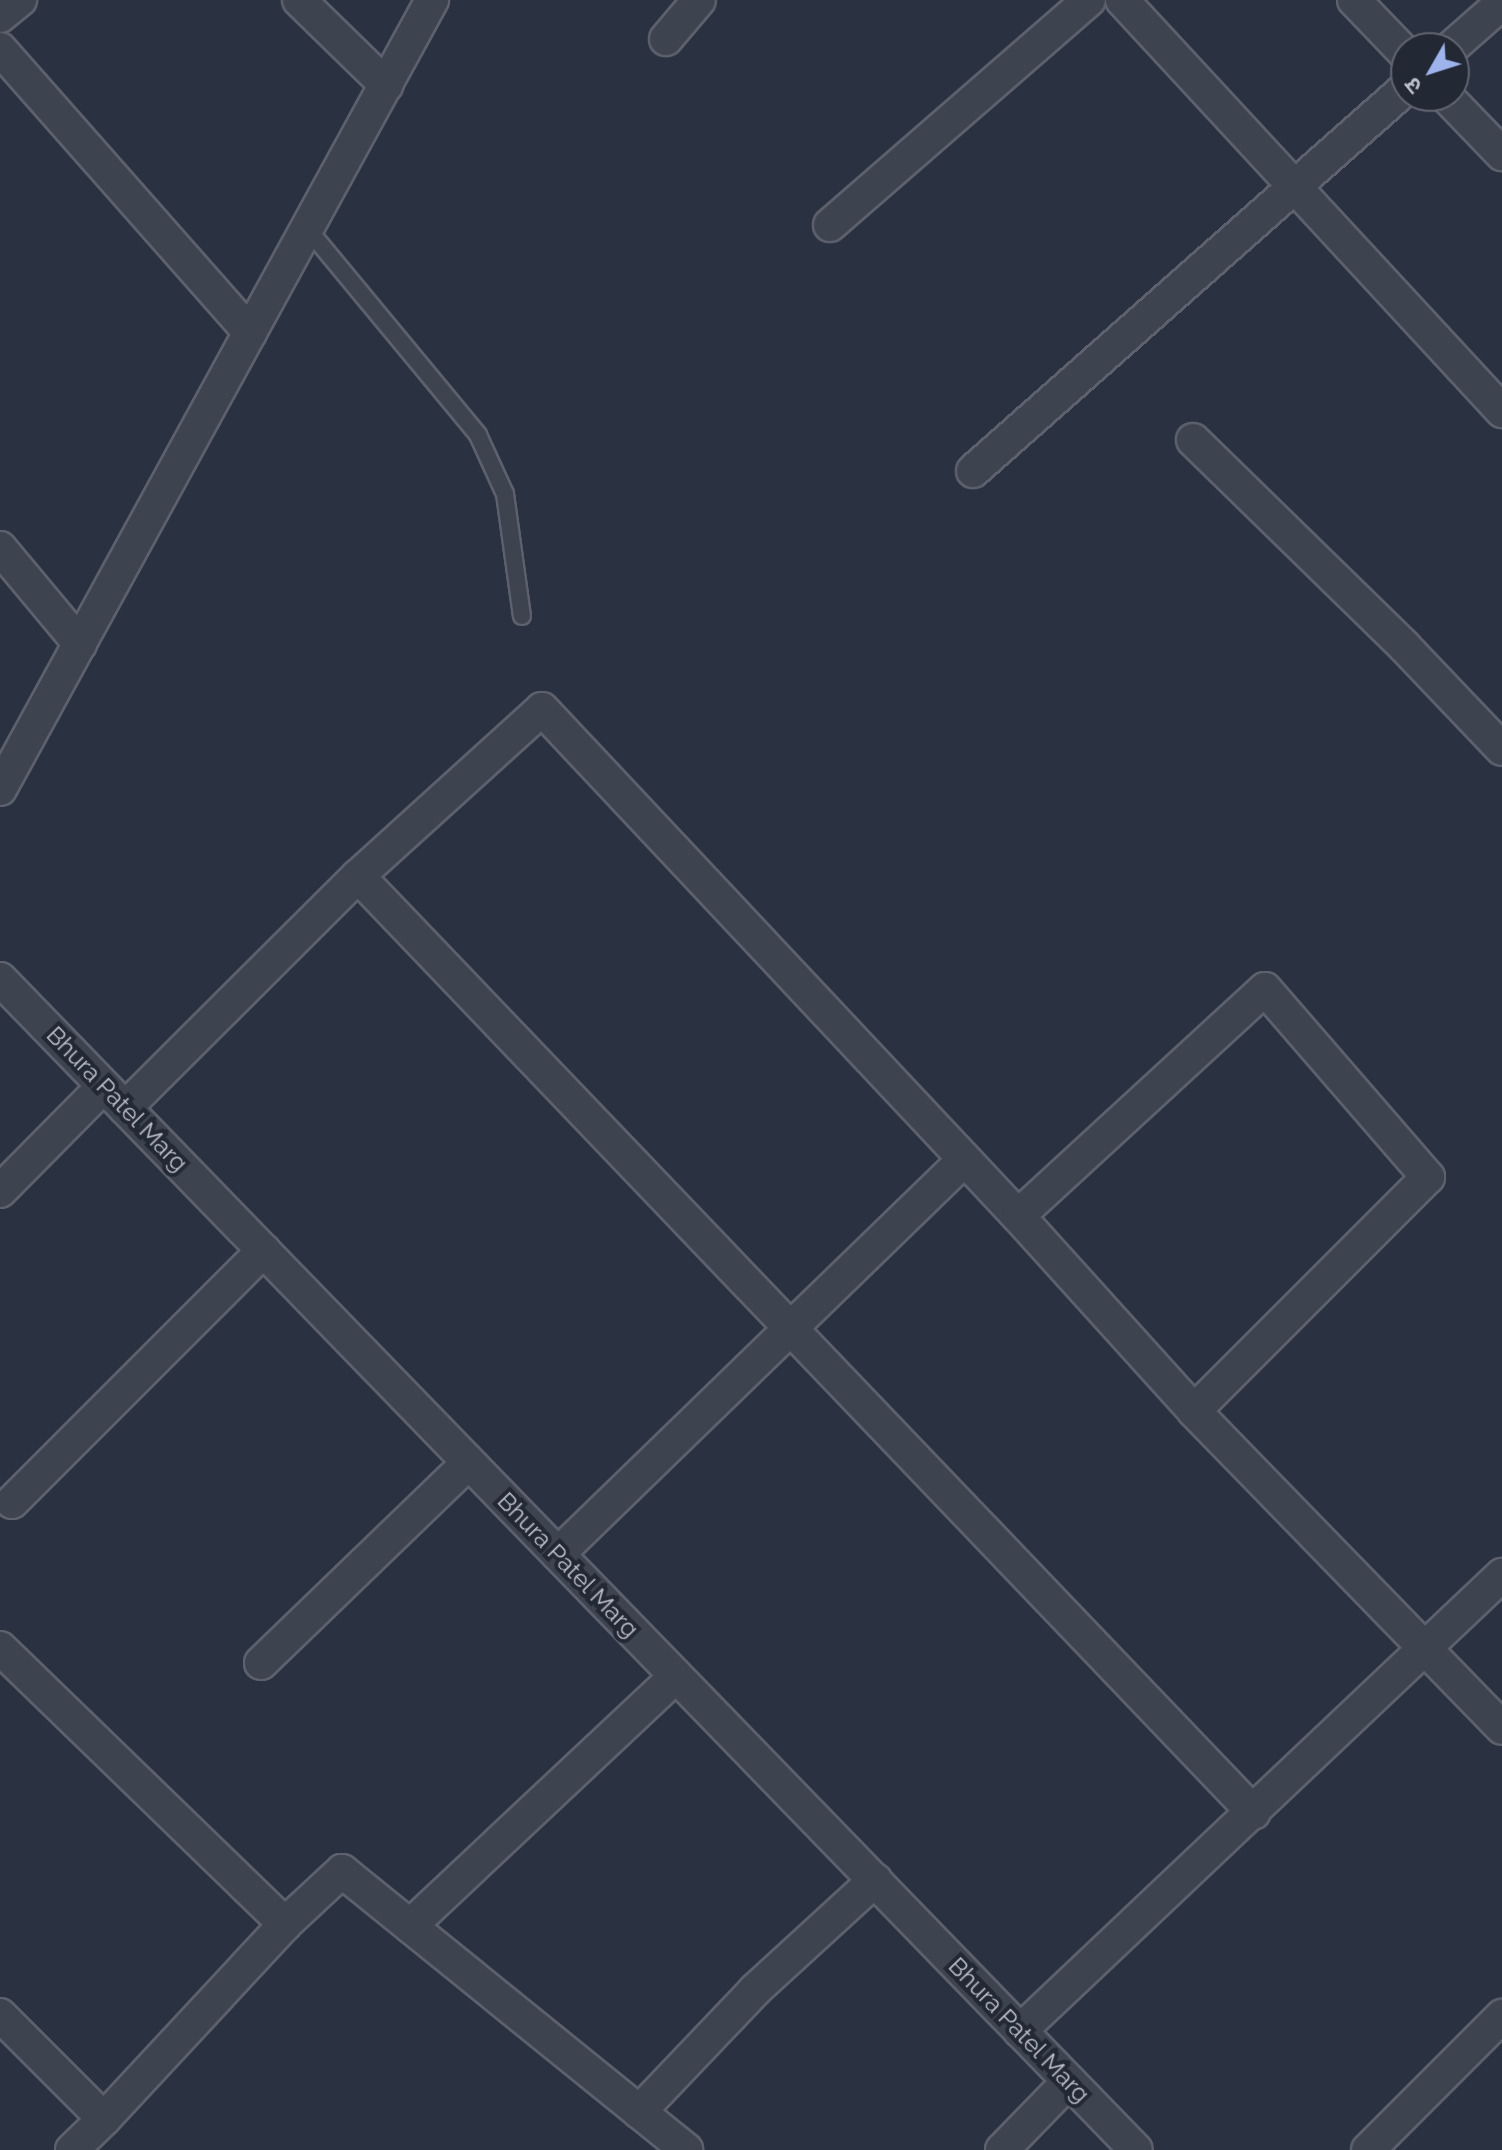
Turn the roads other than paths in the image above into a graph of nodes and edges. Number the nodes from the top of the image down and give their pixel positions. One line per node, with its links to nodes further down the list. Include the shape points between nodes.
1 (20, 0): 9 (street)
2 (299, 0): 14 (street)
3 (432, 0): 14 (street)
4 (699, 0): 12 (street)
5 (1089, 0): 19 (street)
6 (1122, 0): 18 (street)
7 (1354, 0): 11 (street)
8 (1502, 3): 10 (street)
9 (0, 16)
10 (1469, 32)
11 (1390, 37)
12 (666, 39)
13 (0, 49): 21 (street)
14 (386, 85): 20 (street)
15 (1390, 102): 18 (street)
16 (1461, 112): 17 (street)
17 (1502, 154)
18 (1294, 186): 22 (street); 24 (street)
19 (830, 225)
20 (307, 228): 21 (street); 26 (lane, via 478,435 505,494)
21 (250, 333): 27 (street)
22 (1502, 411)
23 (1193, 440): 28 (street)
24 (973, 471)
25 (0, 548): 27 (street)
26 (522, 616)
27 (80, 644): 29 (street)
28 (1502, 749)
29 (0, 789)
30 (358, 876): 32 (street); 33 (street, via 542,709); 37 (street)
31 (0, 979): 32 (street, Bhura Patel Marg)
32 (114, 1097): 34 (street); 36 (street, Bhura Patel Marg)
33 (964, 1160): 35 (street); 37 (street)
34 (0, 1191)
35 (1018, 1216): 38 (street); 38 (street, via 1265,989 1428,1177)
36 (264, 1250): 39 (street, Bhura Patel Marg); 40 (street)
37 (788, 1331): 41 (street); 48 (street)
38 (1194, 1411): 44 (street)
39 (468, 1463): 41 (street, Bhura Patel Marg); 45 (street)
40 (12, 1502)
41 (558, 1554): 46 (street, Bhura Patel Marg)
42 (1502, 1575): 44 (street)
43 (0, 1648): 50 (street)
44 (1426, 1648): 47 (street); 48 (street)
45 (261, 1663)
46 (676, 1676): 49 (street, Bhura Patel Marg); 51 (street)
47 (1502, 1728)
48 (1254, 1813): 54 (street)
49 (875, 1880): 54 (street, Bhura Patel Marg); 56 (street, via 755,1990)
50 (285, 1924): 51 (street, via 342,1871); 57 (street)
51 (410, 1926): 56 (street)
52 (0, 2015): 57 (street)
53 (1502, 2016): 62 (street)
54 (1020, 2031): 55 (street, Bhura Patel Marg)
55 (1069, 2081): 60 (street); 61 (street, Bhura Patel Marg)
56 (639, 2112): 59 (street)
57 (104, 2119): 58 (street)
58 (72, 2150)
59 (686, 2150)
60 (1002, 2150)
61 (1136, 2150)
62 (1368, 2150)

